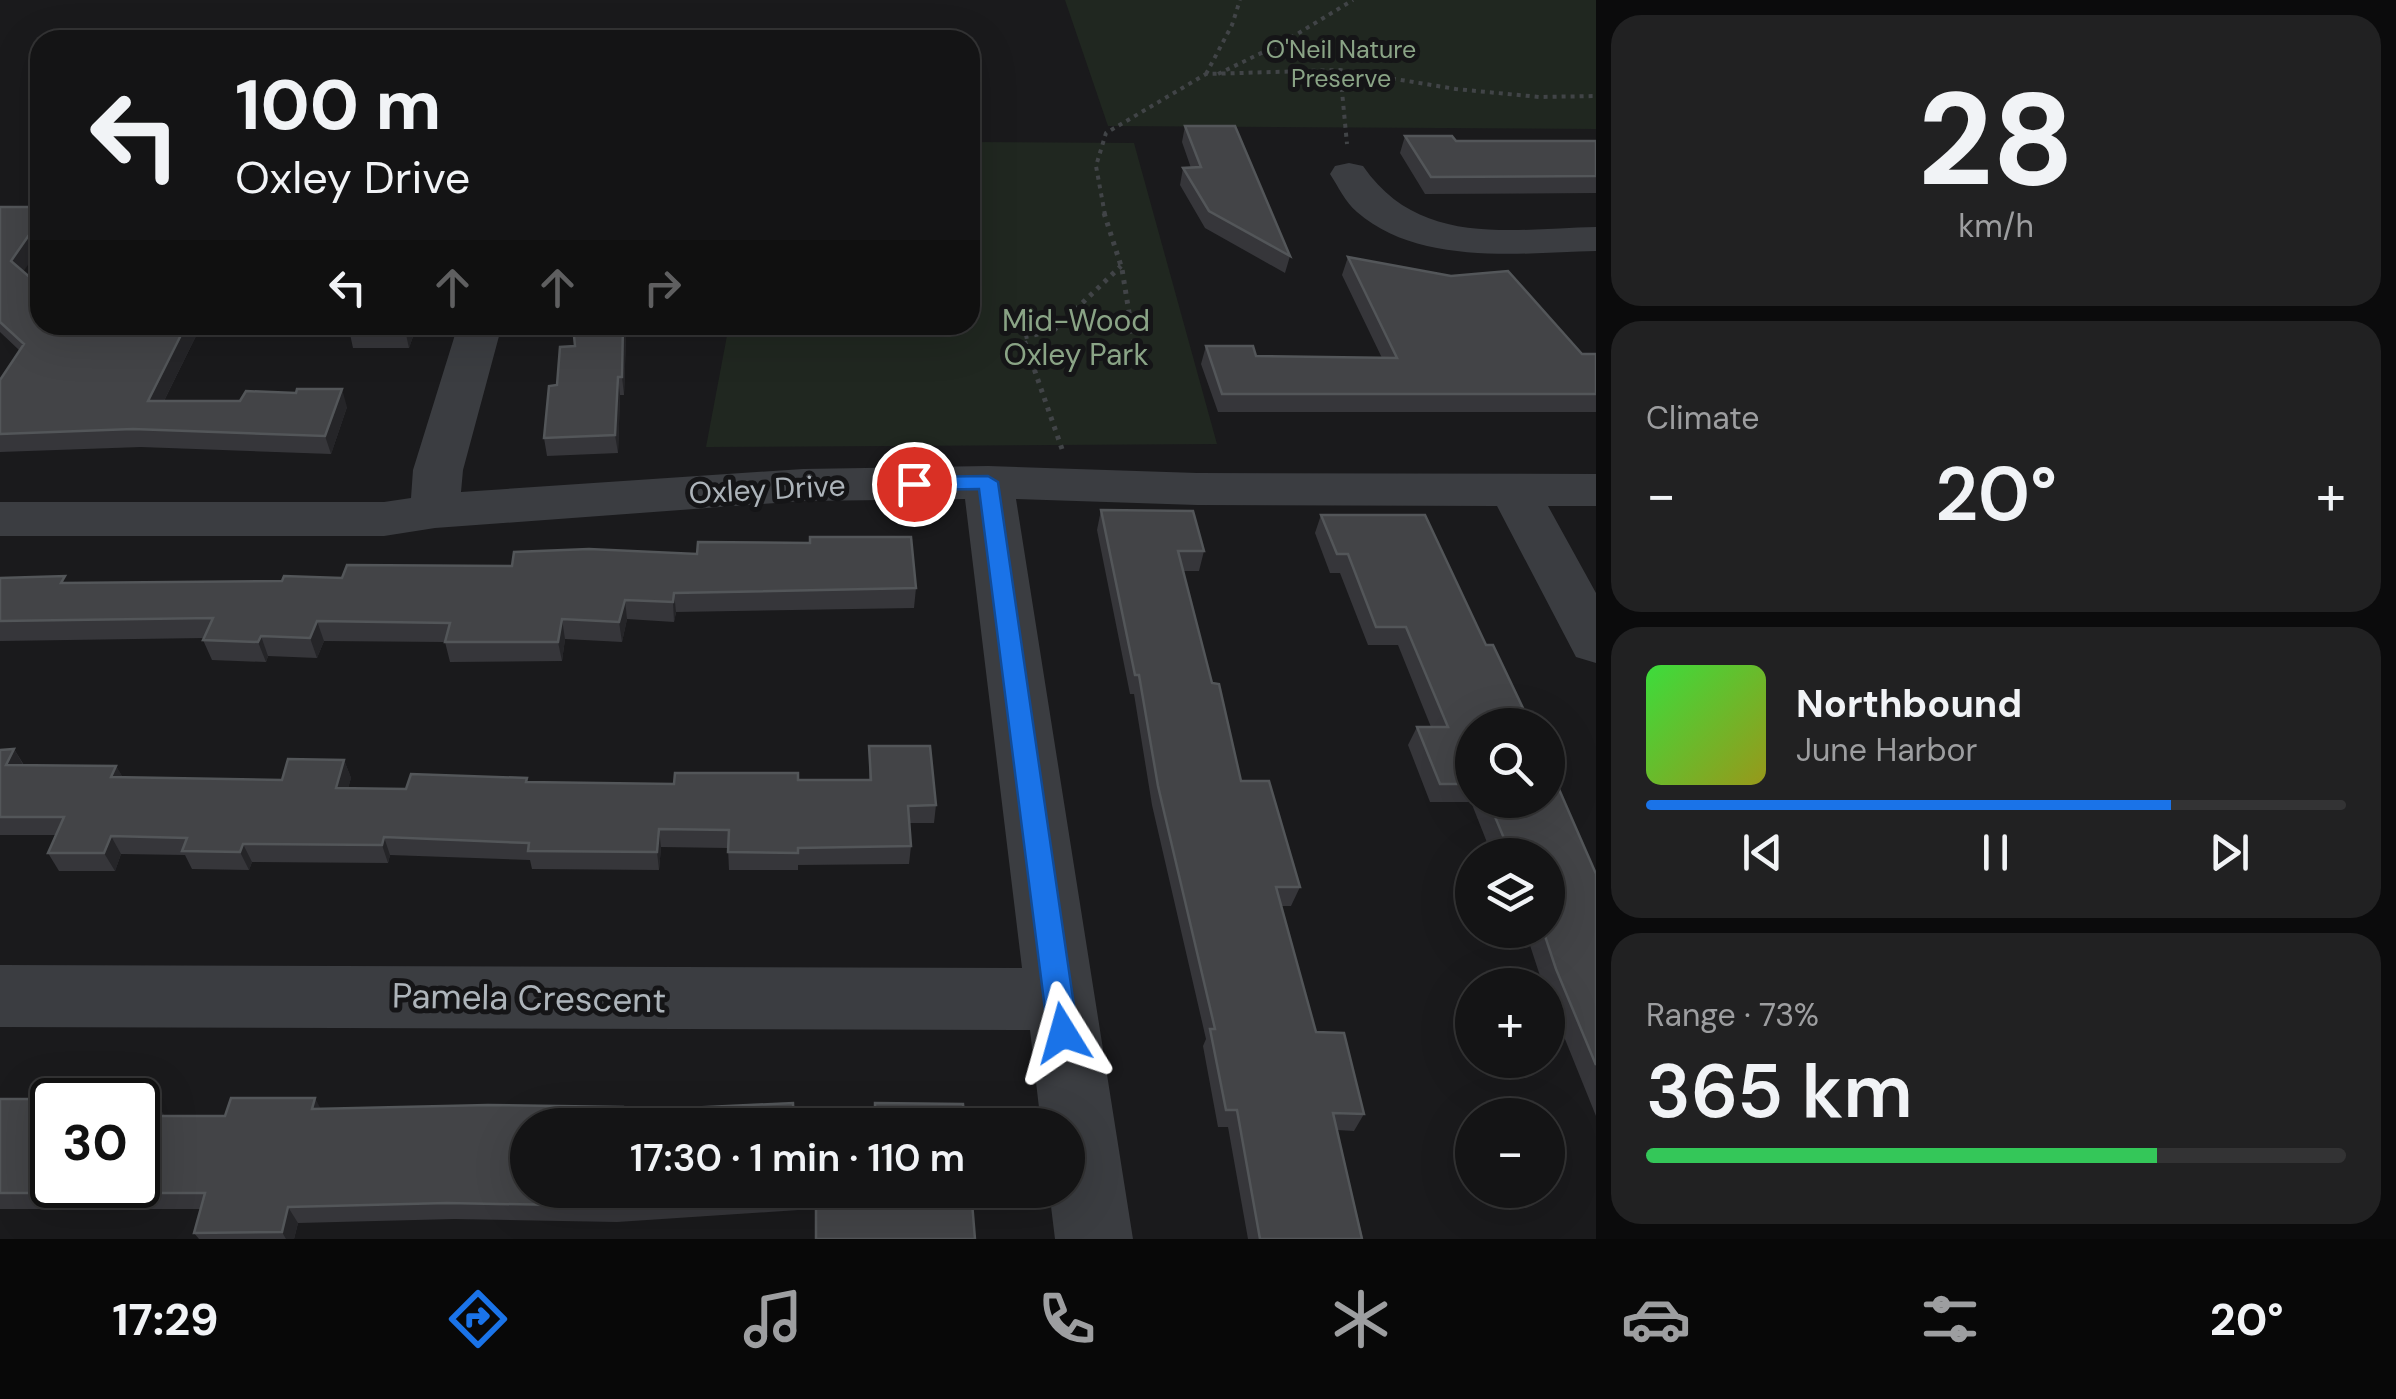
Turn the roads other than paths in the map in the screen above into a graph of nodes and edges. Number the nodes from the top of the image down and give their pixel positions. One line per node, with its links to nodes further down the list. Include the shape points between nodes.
1 (1349, 174): 2 (street, via 1373,210 1422,232)
2 (1596, 239)
3 (477, 335): 7 (street, via 438,470)
4 (988, 482): 5 (street, Oxley Drive); 7 (street, Oxley Drive, via 803,485); 11 (street)
5 (1513, 489): 6 (street, Oxley Drive); 9 (street)
6 (1596, 490)
7 (435, 510): 8 (street, Oxley Drive, via 384,519)
8 (0, 519)
9 (1596, 644)
10 (0, 996): 11 (street, Pamela Crescent)
11 (1058, 999): 12 (street)
12 (1094, 1239)

